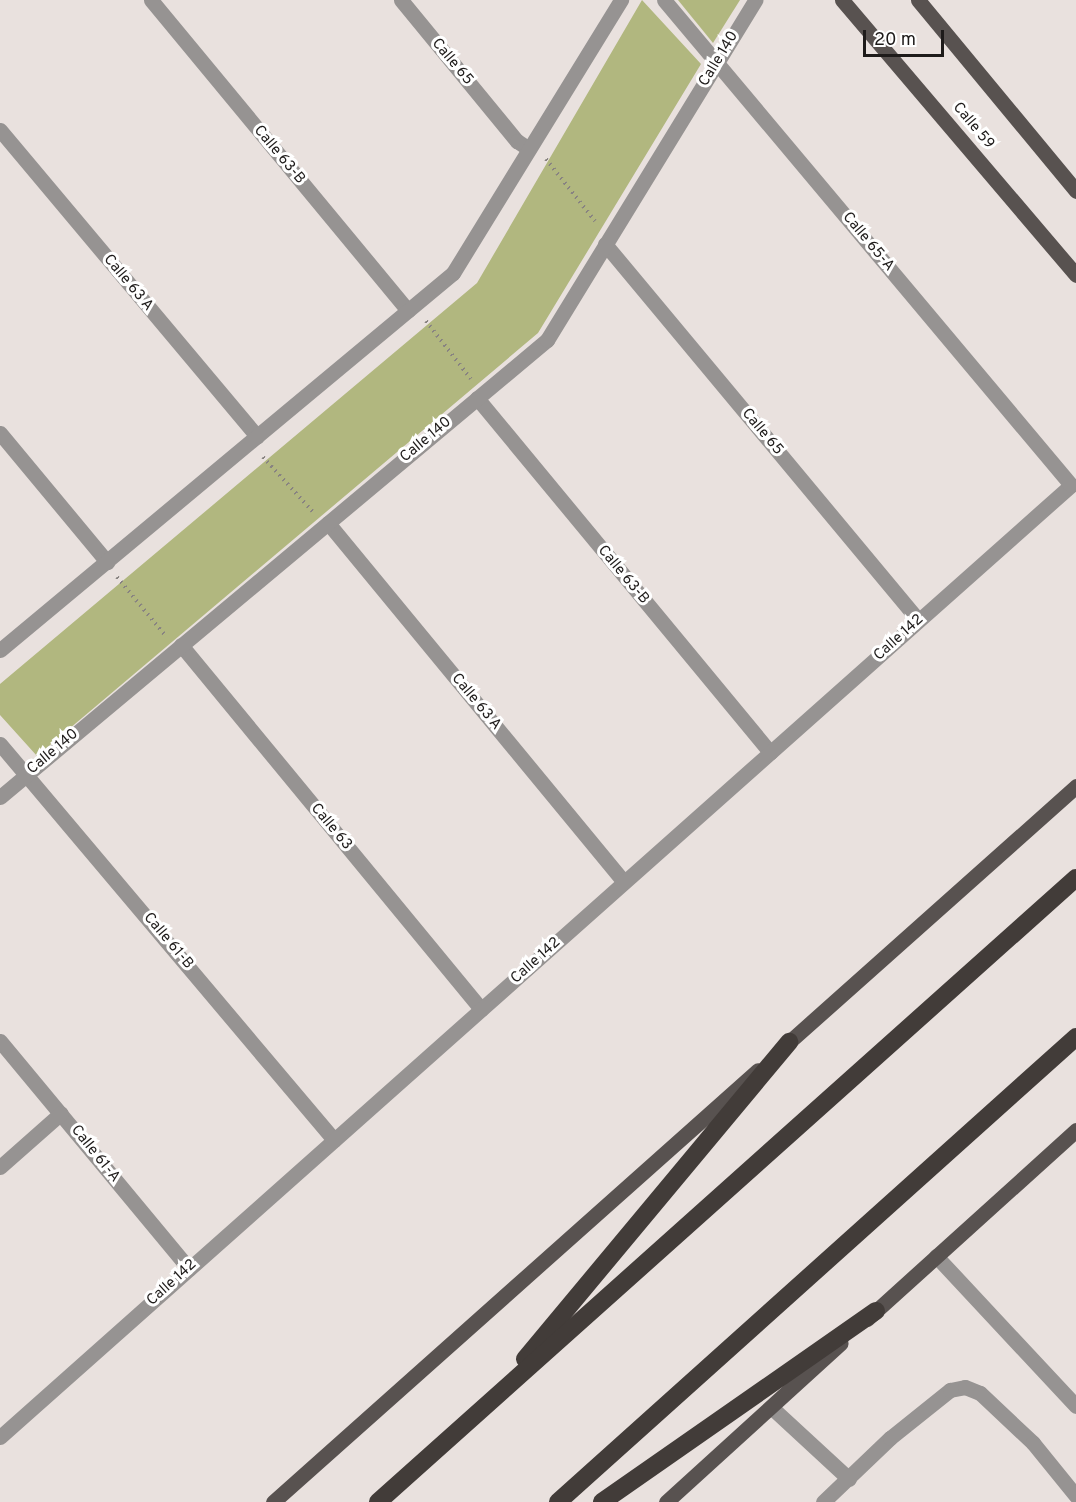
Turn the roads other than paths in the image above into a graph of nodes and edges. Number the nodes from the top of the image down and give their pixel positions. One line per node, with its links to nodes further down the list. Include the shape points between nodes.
1 (151, 0): 14 (street, Calle 63-B)
2 (401, 0): 10 (street, Calle 65, via 517,141)
3 (621, 0): 10 (street)
4 (664, 0): 8 (street, Calle 65-A)
5 (755, 0): 8 (street, Calle 140)
6 (842, 0): 13 (main road, Calle 59)
7 (918, 0): 11 (main road)
8 (717, 61): 12 (street, Calle 140); 18 (street, Calle 65-A)
9 (0, 130): 17 (street, Calle 63 A)
10 (529, 149): 14 (street, via 453,273)
11 (1076, 191)
12 (605, 244): 15 (street, Calle 140, via 547,340); 21 (street, Calle 65)
13 (1076, 275)
14 (408, 311): 17 (street)
15 (477, 398): 19 (street, Calle 140); 25 (street, Calle 63-B)
16 (0, 433): 20 (street)
17 (257, 436): 20 (street)
18 (1071, 485): 21 (street, Calle 142)
19 (321, 518): 22 (street, Calle 140); 30 (street, Calle 63 A)
20 (107, 562): 23 (street)
21 (918, 621): 25 (street, Calle 142)
22 (181, 645): 26 (street, Calle 140); 31 (street, Calle 63)
23 (0, 650)
24 (0, 744): 26 (street, Calle 61-B)
25 (770, 752): 30 (street, Calle 142)
26 (27, 774): 28 (street, Calle 140); 37 (street, Calle 61-B)
27 (1076, 786): 34 (main road)
28 (0, 797)
29 (1076, 878): 42 (highway)
30 (624, 882): 31 (street, Calle 142)
31 (481, 1009): 37 (street, Calle 142)
32 (1076, 1036): 50 (highway)
33 (0, 1041): 35 (street, Calle 61-A)
34 (789, 1042): 42 (highway); 48 (main road)
35 (61, 1113): 38 (street); 40 (street, Calle 61-A)
36 (1076, 1130): 39 (main road)
37 (334, 1140): 40 (street, Calle 142)
38 (0, 1167)
39 (936, 1256): 41 (main road); 43 (street)
40 (189, 1269): 45 (street, Calle 142)
41 (876, 1311): 44 (main road); 51 (highway)
42 (486, 1406): 49 (highway)
43 (1076, 1406)
44 (771, 1407): 46 (street); 52 (main road)
45 (0, 1437)
46 (849, 1479): 47 (street, via 890,1438 950,1390 965,1388 980,1393 1025,1436); 53 (street)
47 (1076, 1496)
48 (273, 1502)
49 (378, 1502)
50 (558, 1502)
51 (602, 1502)
52 (666, 1502)
53 (823, 1502)

